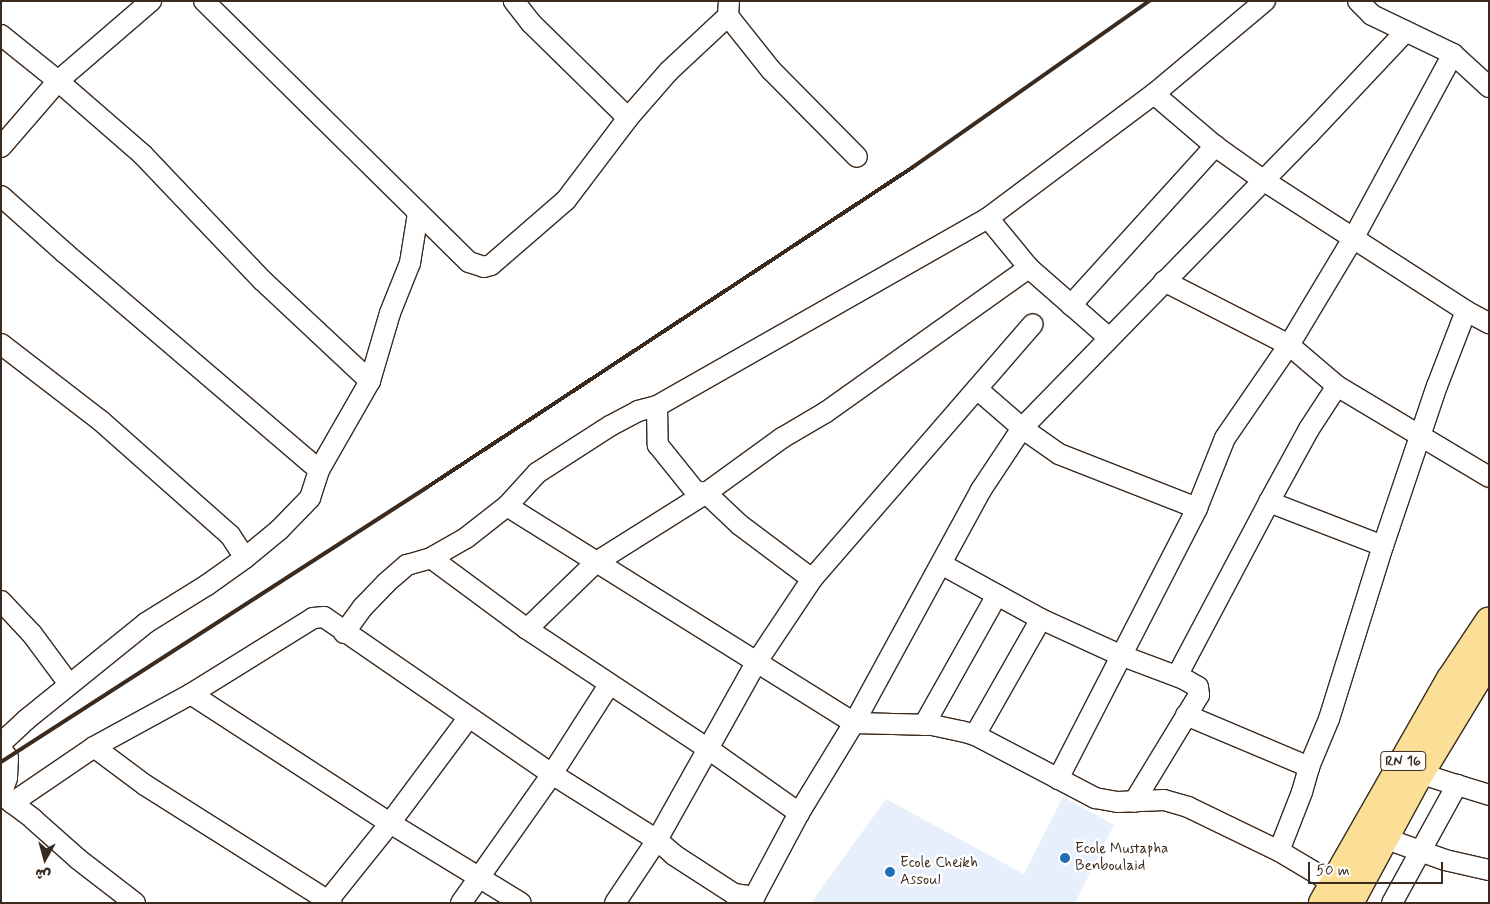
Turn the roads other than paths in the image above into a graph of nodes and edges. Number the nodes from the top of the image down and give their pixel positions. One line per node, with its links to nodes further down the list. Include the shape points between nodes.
1 (150, 1): 10 (street)
2 (204, 1): 19 (street)
3 (514, 1): 13 (street, via 531,23)
4 (1265, 1): 12 (street)
5 (1358, 1): 7 (street, via 1372,15)
6 (729, 8): 13 (street); 16 (street, via 771,70)
7 (1406, 32): 9 (street); 17 (street)
8 (1, 35): 10 (street)
9 (1453, 54): 11 (street); 21 (street)
10 (58, 80): 15 (street); 31 (street, via 143,156 262,280)
11 (1489, 87)
12 (1154, 94): 14 (street); 20 (street)
13 (628, 118): 19 (street, via 566,200 491,265 484,267 470,262)
14 (1215, 146): 17 (street); 24 (street)
15 (1, 148)
16 (857, 157)
17 (1263, 180): 21 (street); 23 (street)
18 (1, 196): 37 (street)
19 (418, 212): 31 (street, via 410,263 390,313)
20 (988, 218): 22 (street); 34 (street)
21 (1354, 237): 25 (street); 30 (street)
22 (1029, 268): 24 (street); 39 (street)
23 (1164, 281): 28 (street); 30 (street)
24 (1071, 305): 28 (street)
25 (1466, 311): 26 (street); 36 (street)
26 (1489, 323)
27 (1033, 324): 33 (street)
28 (1109, 338): 35 (street)
29 (1, 344): 44 (street, via 101,421 230,535)
30 (1289, 345): 32 (street); 42 (street, via 1225,438)
31 (370, 381): 37 (street)
32 (1337, 386): 36 (street); 40 (street)
33 (976, 389): 35 (street); 48 (street)
34 (657, 406): 39 (street, via 658,445 695,491); 41 (street, via 638,411 610,426 537,473)
35 (1022, 428): 42 (street, via 1059,454); 47 (street, via 980,490)
36 (1421, 436): 38 (street); 43 (street)
37 (320, 470): 44 (street, via 310,498)
38 (1489, 477)
39 (706, 493): 46 (street); 48 (street, via 740,525)
40 (1269, 502): 43 (street); 58 (street)
41 (507, 506): 45 (street, via 466,538); 46 (street)
42 (1197, 508): 55 (street)
43 (1383, 546): 71 (street, via 1329,719)
44 (245, 558): 59 (street, via 146,623)
45 (431, 558): 53 (street); 54 (street, via 407,565 386,583)
46 (595, 563): 53 (street); 57 (street)
47 (941, 564): 49 (street); 64 (street)
48 (812, 580): 57 (street)
49 (997, 595): 51 (street); 65 (street)
50 (1, 601): 59 (street, via 32,634)
51 (1041, 619): 55 (street); 66 (street)
52 (1489, 622): 87 (main road, RN 16, via 1451,679)
53 (527, 630): 60 (street)
54 (344, 633): 61 (street, via 324,617 314,618); 63 (street)
55 (1120, 655): 58 (street); 74 (street)
56 (1489, 658): 72 (main road, RN 16)
57 (756, 663): 64 (street); 69 (street)
58 (1177, 676): 62 (street, via 1198,687 1199,692)
59 (69, 684): 67 (street)
60 (609, 685): 69 (street); 73 (street)
61 (191, 694): 68 (street); 80 (street)
62 (1186, 715): 71 (street); 78 (street)
63 (469, 717): 73 (street); 80 (street)
64 (854, 723): 65 (street); 79 (street)
65 (924, 725): 66 (street)
66 (975, 735): 74 (street)
67 (1, 743)
68 (94, 747): 77 (street); 89 (street, via 145,785)
69 (707, 748): 79 (street); 82 (street)
70 (1, 749): 77 (street, via 8,758)
71 (1309, 767): 83 (street)
72 (1419, 773): 75 (street); 81 (main road, RN 16)
73 (552, 774): 82 (street); 86 (street)
74 (1058, 779): 78 (street, via 1096,798)
75 (1457, 785): 76 (street); 84 (street)
76 (1489, 795)
77 (5, 798): 90 (street)
78 (1134, 802): 83 (street, via 1164,800 1188,807)
79 (799, 813): 88 (street)
80 (390, 823): 86 (street); 89 (street)
81 (1384, 838): 84 (street); 87 (main road, RN 16)
82 (657, 840): 88 (street, via 674,855 734,894); 93 (street)
83 (1279, 851): 87 (street)
84 (1421, 852): 85 (street); 94 (street)
85 (1489, 870)
86 (477, 876): 91 (street); 92 (street)
87 (1340, 896)
88 (753, 900)
89 (328, 902)
90 (135, 903)
91 (461, 903)
92 (520, 903)
93 (615, 903)
94 (1392, 903)

